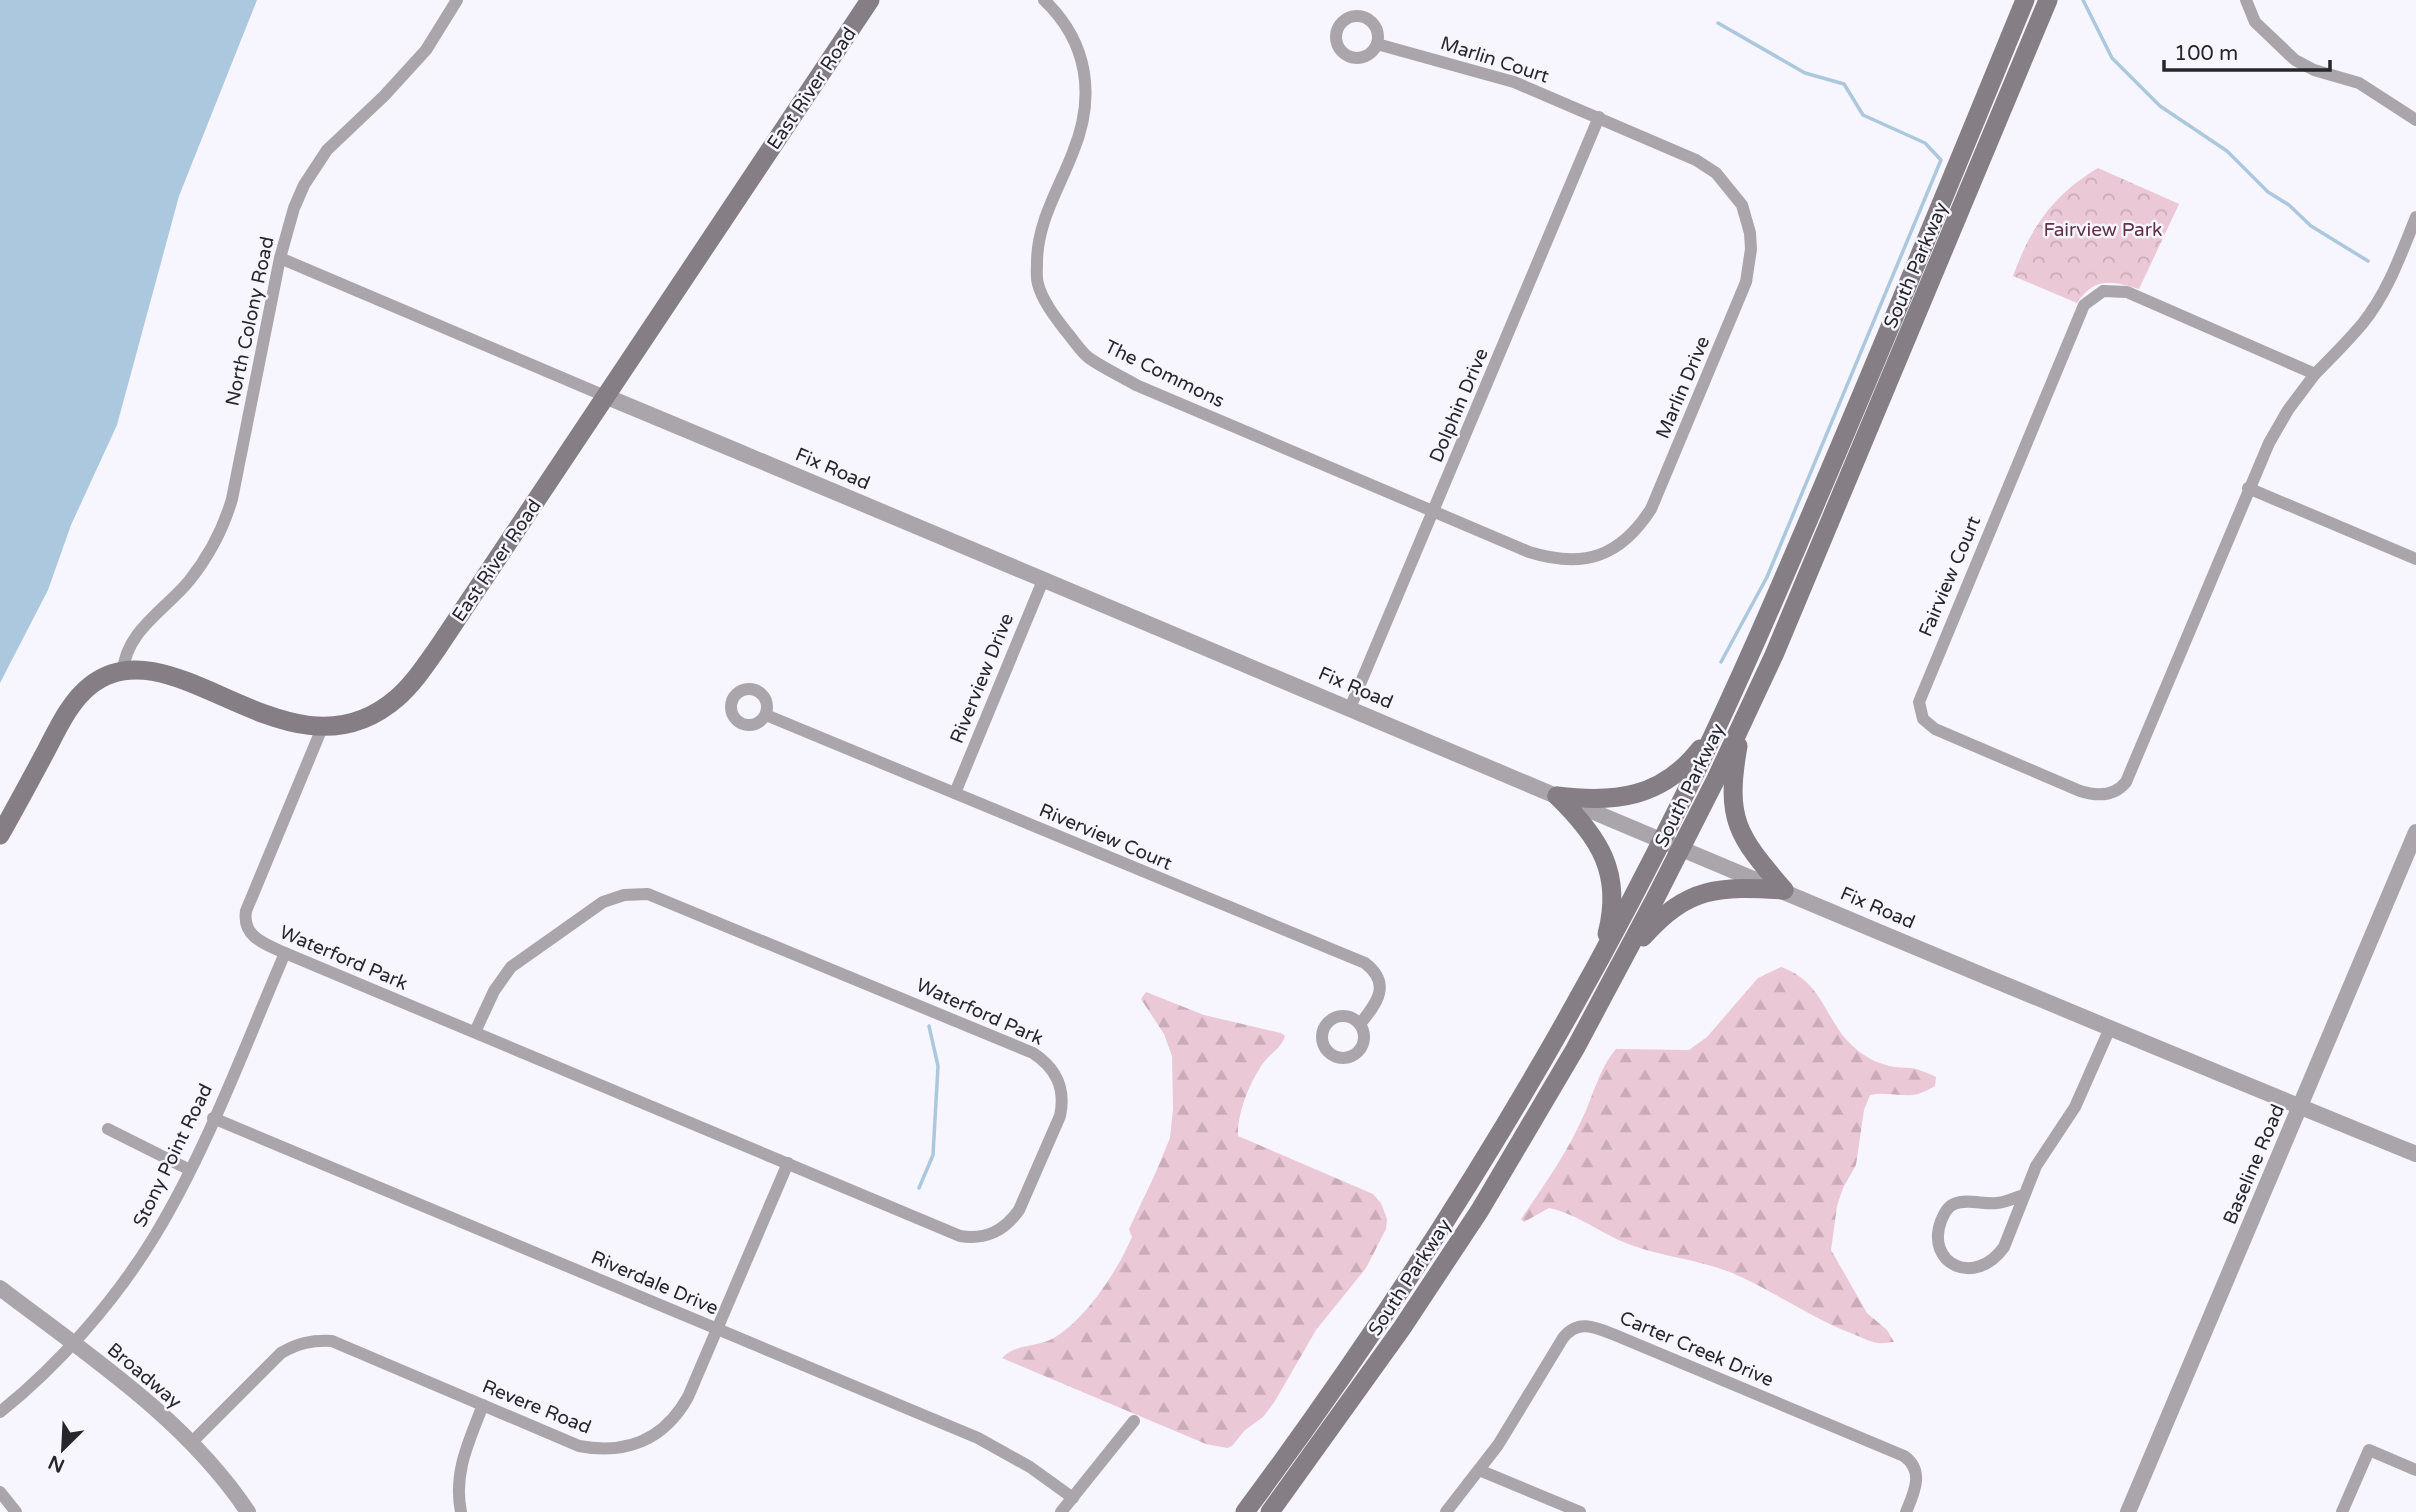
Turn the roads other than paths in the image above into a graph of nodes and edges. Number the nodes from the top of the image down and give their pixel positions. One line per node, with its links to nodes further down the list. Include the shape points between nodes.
1 (457, 0): 11 (street, North Colony Road, via 426,50 314,167 294,208)
2 (870, 0): 13 (main road, East River Road)
3 (1044, 0): 15 (street, The Commons, via 1072,35 1086,88 1081,129 1037,247 1038,284 1055,317 1088,357 1136,385)
4 (2025, 0): 20 (main road, South Parkway)
5 (2048, 0): 22 (main road, South Parkway)
6 (2246, 0): 9 (street, via 2255,22 2295,60 2359,83)
7 (1377, 44): 8 (street, Marlin Court, via 1514,82)
8 (1600, 117): 15 (street, Dolphin Drive); 15 (street, Marlin Drive, via 1696,160 1722,180 1742,205 1750,233 1750,265 1725,335 1651,509 1620,545 1587,558 1549,558)
9 (2416, 120)
10 (2416, 217): 12 (street, via 2376,305)
11 (280, 258): 13 (street, Fix Road); 18 (street, North Colony Road, via 225,522 195,573 130,644)
12 (2315, 374): 14 (street, Fairview Court, via 2288,410); 14 (street, Fairview Court, via 2127,292 2103,291 2087,301 1921,694 1923,719 1935,729 2090,794 2108,794 2122,787)
13 (605, 396): 17 (street, Fix Road); 23 (main road, East River Road, via 412,683 376,713)
14 (2249, 488): 16 (street)
15 (1433, 513): 19 (street, Dolphin Drive)
16 (2416, 559)
17 (1044, 578): 19 (street, Fix Road); 24 (street, Riverview Drive)
18 (123, 672): 23 (main road, East River Road, via 168,675 271,716); 26 (main road, East River Road, via 98,680 71,707)
19 (1350, 708): 25 (street, Fix Road)
20 (1725, 711): 25 (main road, via 1691,761 1664,783 1620,798); 28 (main road, South Parkway)
21 (766, 715): 24 (street, Riverview Court)
22 (1742, 724): 29 (main road, South Parkway); 30 (main road, via 1733,779 1734,815 1746,843)
23 (322, 728): 31 (street, Waterford Park, via 246,911 251,935)
24 (955, 793): 34 (street, Riverview Court, via 1365,963 1377,975 1380,995)
25 (1557, 796): 28 (street, Fix Road); 33 (main road, via 1593,835 1609,870 1612,904)
26 (0, 835)
27 (2415, 836): 37 (street, Baseline Road)
28 (1663, 839): 29 (street, Fix Road); 33 (main road, South Parkway)
29 (1682, 847): 30 (street, Fix Road); 32 (main road, South Parkway)
30 (1784, 890): 32 (main road, via 1742,887 1699,894 1668,911); 35 (street, Fix Road)
31 (285, 953): 36 (street, Waterford Park); 38 (street, Stony Point Road)
32 (1626, 953): 60 (main road, South Parkway, via 1480,1210)
33 (1599, 961): 59 (main road, South Parkway, via 1538,1070 1390,1310)
34 (1360, 1024)
35 (2110, 1028): 37 (street, Fix Road); 43 (street, via 2075,1107 2036,1166)
36 (475, 1032): 41 (street, Waterford Park); 41 (street, Waterford Park, via 511,967 603,902 648,894 1033,1053 1046,1062 1062,1092 1060,1116 1019,1210 993,1234 960,1236)
37 (2300, 1107): 40 (street, Fix Road); 64 (street, Baseline Road)
38 (214, 1118): 42 (street, Stony Point Road); 45 (street, Riverdale Drive)
39 (108, 1129): 42 (street)
40 (2416, 1154)
41 (788, 1163): 45 (street, Revere Road)
42 (190, 1170): 46 (street, Stony Point Road, via 153,1238)
43 (2024, 1195): 43 (street, via 1995,1204 1955,1203 1948,1208 1938,1228 1943,1257 1956,1266 1976,1269 1997,1258)
44 (0, 1287): 46 (street, Broadway)
45 (717, 1328): 47 (street, Revere Road, via 680,1412 636,1444 609,1450 579,1446); 54 (street, Riverdale Drive, via 978,1438)
46 (72, 1343): 48 (street, Stony Point Road); 50 (street, Broadway)
47 (483, 1405): 50 (street, Revere Road, via 332,1341 305,1342 281,1353); 57 (street, via 462,1458)
48 (0, 1412)
49 (1134, 1421): 54 (street)
50 (191, 1443): 56 (street, Broadway)
51 (1479, 1470): 61 (street); 62 (street); 63 (street, Carter Creek Drive, via 1563,1338 1574,1327 1586,1325 1904,1456 1914,1464 1917,1479)
52 (2416, 1470): 65 (street, via 2369,1450)
53 (0, 1492): 55 (street)
54 (1073, 1498): 58 (street)
55 (16, 1512)
56 (248, 1512)
57 (461, 1512)
58 (1061, 1512)
59 (1245, 1512)
60 (1270, 1512)
61 (1446, 1512)
62 (1580, 1512)
63 (1906, 1512)
64 (2128, 1512)
65 (2342, 1512)

